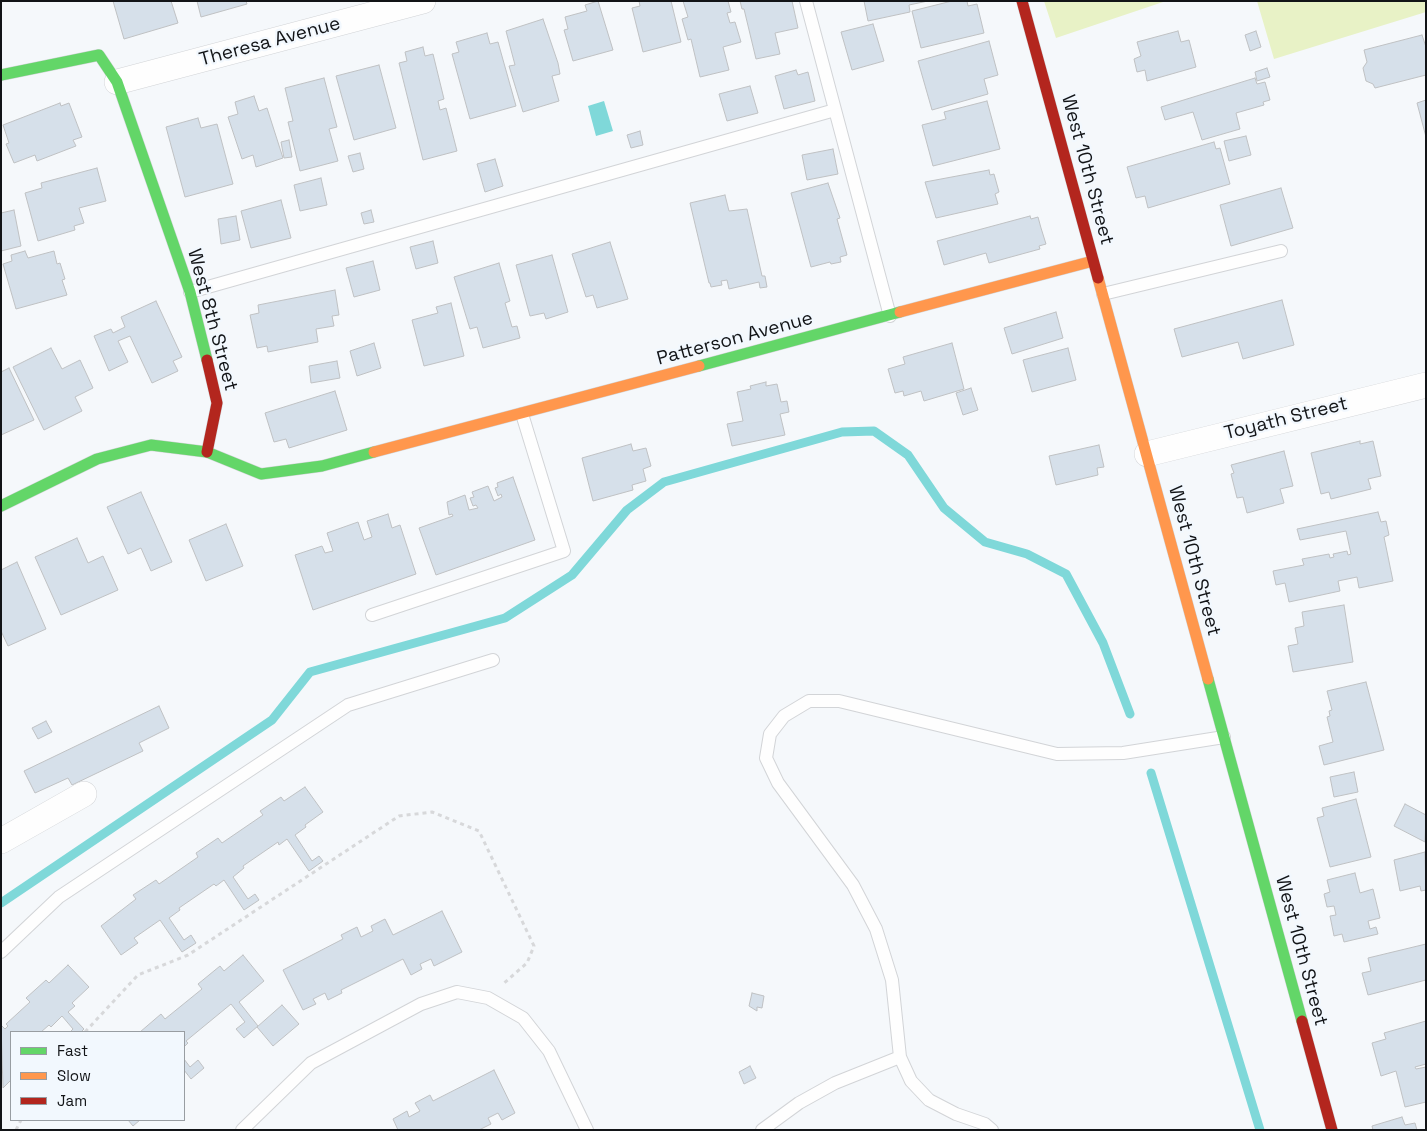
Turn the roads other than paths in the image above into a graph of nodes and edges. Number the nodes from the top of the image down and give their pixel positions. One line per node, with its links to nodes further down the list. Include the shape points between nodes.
1 (423, 1): 5 (street, Theresa Avenue)
2 (806, 1): 6 (lane)
3 (1022, 1): 8 (street, West 10th Street)
4 (1, 75): 5 (street, West 8th Street, via 99,55)
5 (117, 82): 9 (street, West 8th Street)
6 (835, 110): 9 (lane); 11 (lane)
7 (1281, 251): 10 (lane)
8 (1093, 261): 10 (street, West 10th Street); 11 (street, Patterson Avenue)
9 (190, 292): 14 (street, West 8th Street, via 217,403)
10 (1103, 294): 15 (street, West 10th Street)
11 (890, 316): 13 (street, Patterson Avenue)
12 (1426, 385): 15 (street, Toyath Street)
13 (522, 414): 14 (street, Patterson Avenue, via 322,466 262,474); 17 (lane, via 564,551)
14 (207, 452): 16 (street, via 150,445 97,459)
15 (1147, 454): 19 (street, West 10th Street)
16 (1, 506)
17 (372, 615)
18 (493, 660): 22 (lane, via 348,705 59,897)
19 (1224, 737): 23 (lane, via 1123,753 1057,754 839,702 809,701 784,716 770,734 766,758 778,783 853,885 876,929 892,980); 28 (street, West 10th Street)
20 (84, 794): 21 (street)
21 (4, 834)
22 (1, 952)
23 (900, 1057): 26 (lane, via 835,1083 799,1102); 27 (lane, via 911,1081 929,1100)
24 (242, 1130): 25 (lane, via 310,1063 420,1004 457,992 488,998 523,1018 549,1050)
25 (587, 1130)
26 (762, 1130)
27 (992, 1130)
28 (1332, 1130)

